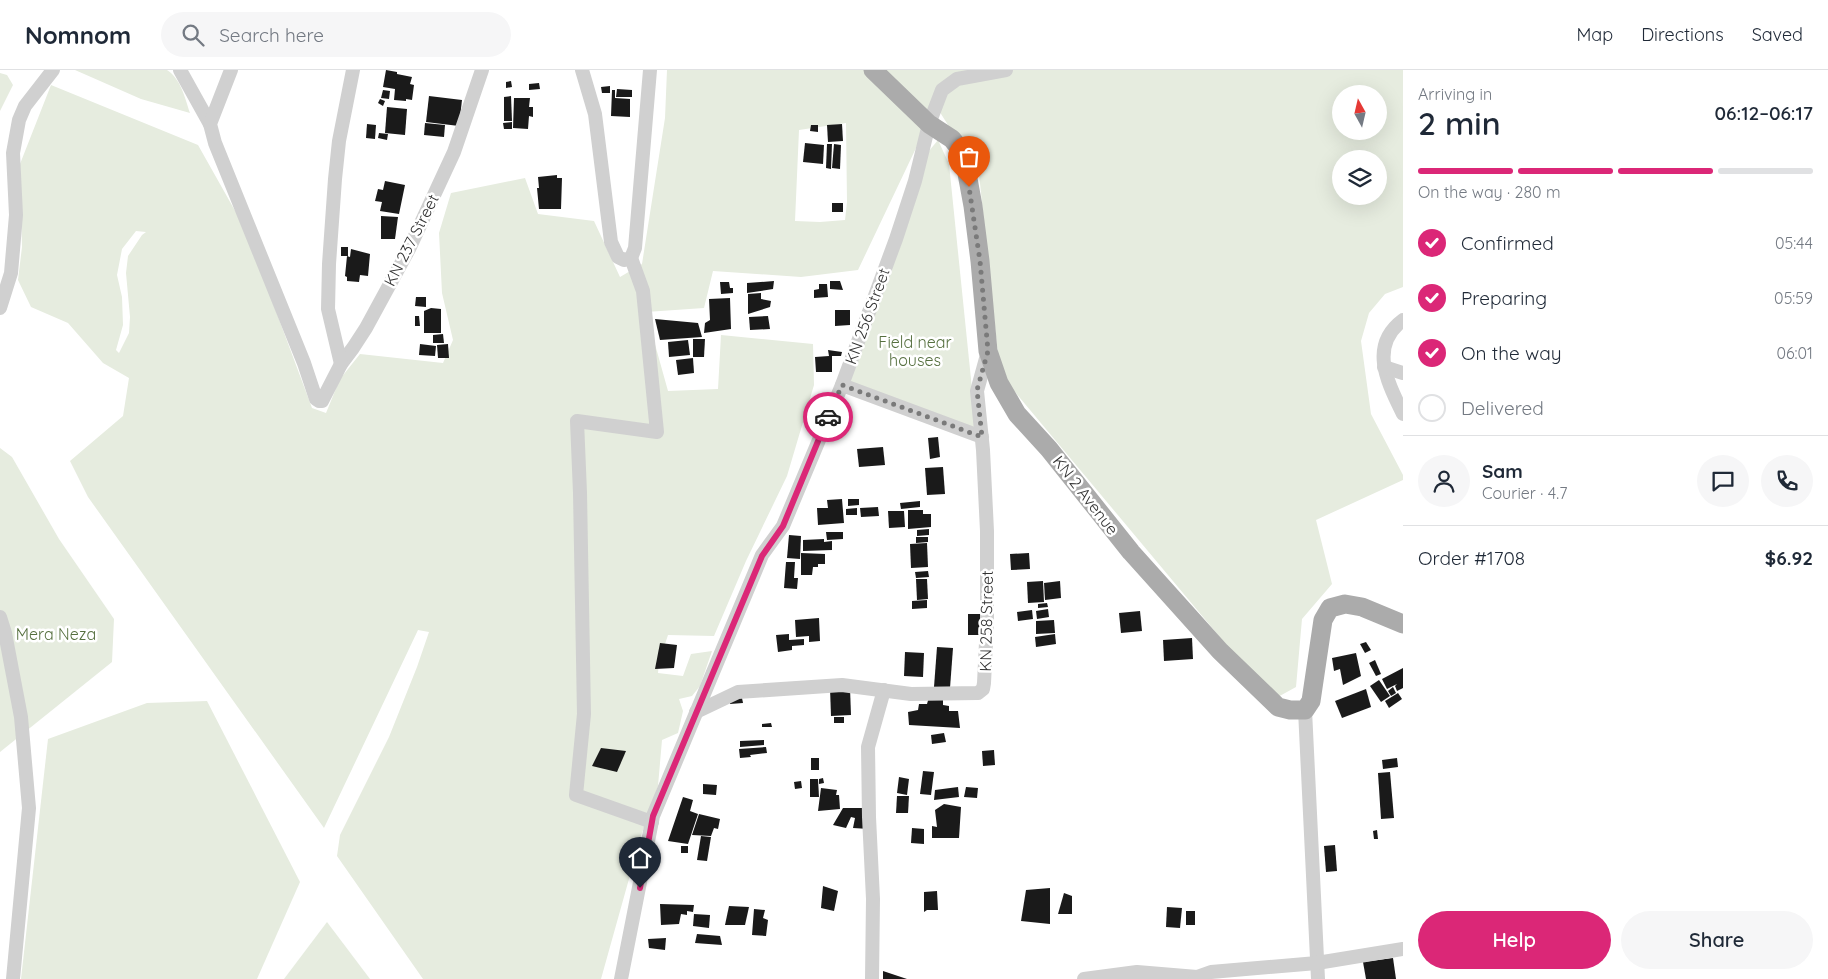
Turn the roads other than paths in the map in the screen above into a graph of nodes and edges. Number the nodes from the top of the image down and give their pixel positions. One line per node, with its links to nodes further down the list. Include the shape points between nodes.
1 (53, 70): 13 (street, via 25,106 19,120 13,153 16,215 11,272)
2 (180, 70): 10 (street)
3 (231, 70): 10 (street)
4 (353, 70): 16 (street, via 339,141 329,264 328,309)
5 (482, 70): 16 (street, KN 237 Street, via 454,152 409,249 366,328)
6 (582, 70): 12 (street, via 594,114 611,242 618,257 624,260)
7 (650, 70): 12 (street, via 636,248)
8 (873, 70): 11 (main road, KN 2 Avenue)
9 (1006, 70): 11 (street, KN 256 Street, via 958,79 942,90)
10 (210, 124): 16 (street, KN 237 Street, via 316,399 322,401)
11 (929, 124): 15 (main road, KN 2 Avenue, via 952,139 960,149 966,168 980,261); 19 (street, KN 256 Street, via 896,239)
12 (631, 258): 27 (street, via 643,291 657,432 577,421 584,714 576,795)
13 (0, 308)
14 (1403, 320): 17 (street, via 1387,338)
15 (988, 351): 21 (street, KN 258 Street, via 977,390); 25 (main road, KN 2 Avenue, via 999,383 1017,414 1131,552 1220,651 1278,707)
16 (341, 364)
17 (1384, 367): 18 (street); 20 (street)
18 (1403, 373)
19 (842, 385): 21 (street); 26 (street, KN 256 Street, via 783,526 762,556)
20 (1403, 414)
21 (982, 437): 24 (street, KN 258 Street, via 987,531 983,689 978,693 911,694)
22 (0, 617): 31 (street, via 21,717 29,808)
23 (1403, 624): 25 (main road, via 1362,607 1345,604 1330,608 1323,620 1311,701)
24 (884, 690): 26 (street, KN 258 Street, via 842,685 738,692); 33 (street, via 868,747)
25 (1306, 710): 29 (street)
26 (696, 712): 27 (street, KN 256 Street)
27 (652, 822): 32 (street, KN 256 Street)
28 (1403, 949): 29 (street)
29 (1317, 963): 30 (street, via 1211,972); 35 (street)
30 (1196, 978): 34 (street, via 1137,972)
31 (13, 979)
32 (621, 979)
33 (872, 979)
34 (1084, 979)
35 (1318, 979)

